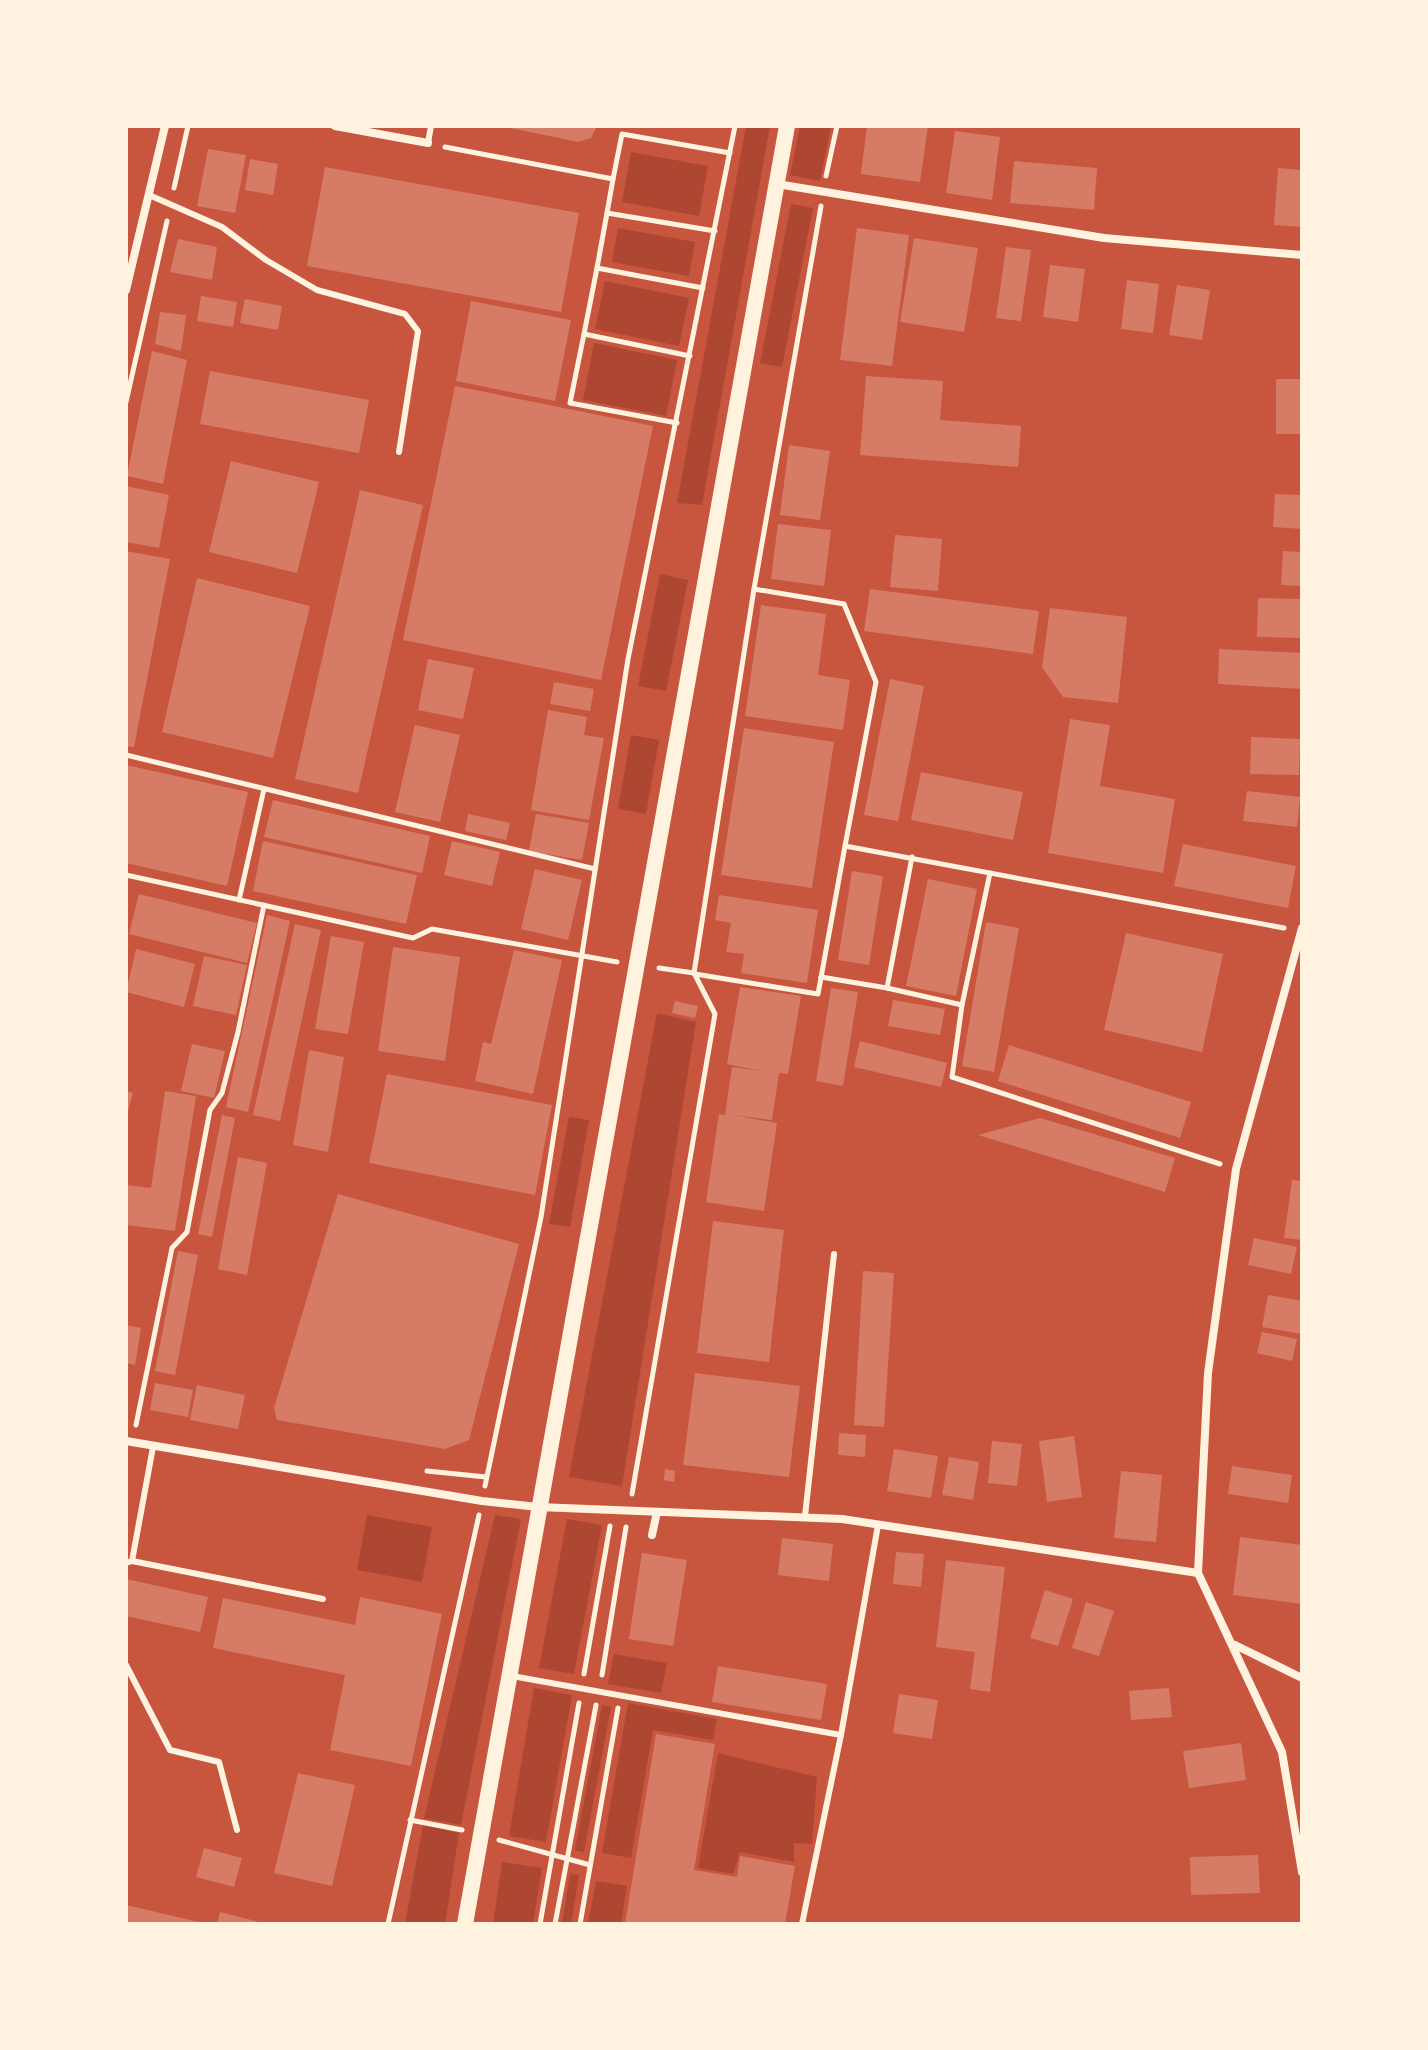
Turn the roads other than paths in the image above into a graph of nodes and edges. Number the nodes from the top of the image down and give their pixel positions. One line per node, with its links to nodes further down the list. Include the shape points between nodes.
1 (165, 126): 7 (street)
2 (335, 126): 5 (street)
3 (431, 126): 5 (lane)
4 (787, 126): 6 (main road)
5 (428, 143)
6 (777, 184): 8 (street, via 1104,238); 16 (main road)
7 (149, 195): 9 (street); 10 (lane, via 222,227 317,290 405,314 418,331)
8 (1302, 255)
9 (126, 290)
10 (399, 452)
11 (1302, 930): 12 (street)
12 (1298, 952): 22 (street, via 1236,1169 1208,1373)
13 (834, 1254): 18 (lane)
14 (126, 1441): 15 (street)
15 (153, 1447): 16 (street); 21 (lane)
16 (538, 1507): 17 (street); 26 (main road)
17 (657, 1512): 18 (street); 20 (street)
18 (805, 1516): 19 (street)
19 (878, 1525): 22 (street); 28 (lane)
20 (652, 1535)
21 (129, 1562): 23 (lane)
22 (1198, 1573): 24 (street)
23 (323, 1599)
24 (1234, 1644): 27 (street); 30 (street, via 1282,1752)
25 (126, 1665): 29 (lane, via 170,1750 219,1762)
26 (508, 1675): 28 (lane); 31 (main road)
27 (1302, 1678)
28 (841, 1735): 32 (lane)
29 (237, 1830)
30 (1302, 1872)
31 (465, 1924)
32 (802, 1924)

